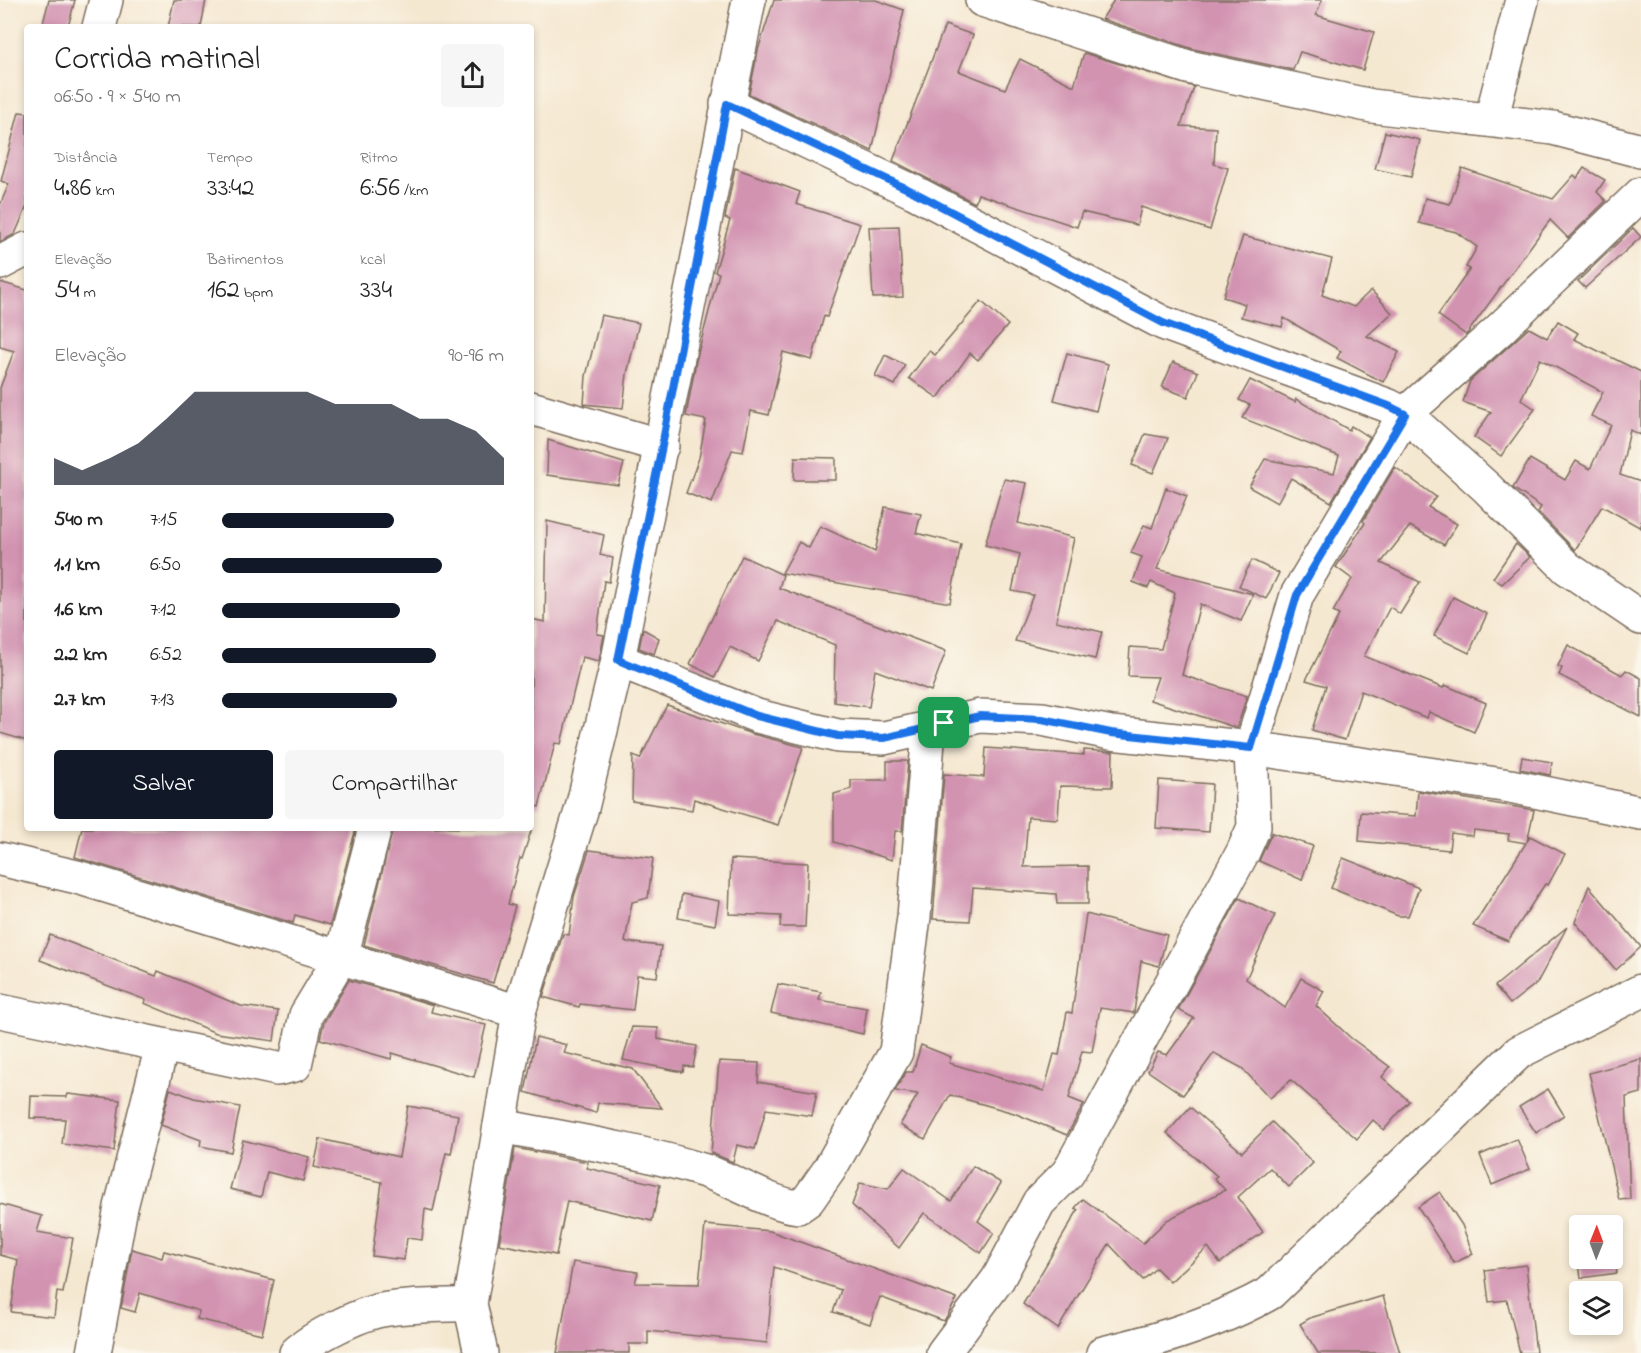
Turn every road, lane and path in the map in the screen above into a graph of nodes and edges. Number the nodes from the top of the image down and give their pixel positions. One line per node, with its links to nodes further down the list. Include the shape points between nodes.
1 (106, 0): 5 (street)
2 (749, 0): 6 (street)
3 (982, 0): 7 (street, via 1188,67 1372,106)
4 (1522, 0): 7 (street)
5 (100, 24)
6 (727, 104): 11 (street, via 914,192 1163,323); 12 (street)
7 (1491, 120): 8 (street, via 1552,128)
8 (1641, 151)
9 (1641, 194): 11 (street)
10 (534, 409): 12 (street)
11 (1405, 414): 13 (street, via 1567,568); 16 (street, via 1297,595)
12 (662, 446): 14 (street)
13 (1641, 618)
14 (618, 660): 15 (street, via 757,716 838,736 884,738); 23 (street, via 582,808)
15 (929, 729): 16 (street, via 980,716 1042,719 1111,733); 25 (street, via 916,906 896,1052 829,1170 807,1200 798,1207 787,1205 704,1171 616,1148)
16 (1251, 748): 17 (street, via 1510,786); 31 (street, via 1254,827 1243,852 1068,1173 1040,1202 998,1279)
17 (1641, 813)
18 (374, 831): 20 (street)
19 (0, 859): 20 (street, via 88,881)
20 (341, 957): 23 (street); 24 (street, via 306,1015 295,1065 277,1069)
21 (1641, 991): 27 (street, via 1519,1052 1270,1293)
22 (0, 1011): 24 (street)
23 (519, 1012): 25 (street)
24 (162, 1046): 28 (street, via 121,1207)
25 (500, 1126): 26 (street)
26 (470, 1304): 29 (street, via 380,1310 327,1332); 30 (street)
27 (1157, 1347): 32 (street)
28 (94, 1353)
29 (296, 1353)
30 (481, 1353)
31 (943, 1353)
32 (1103, 1353)

